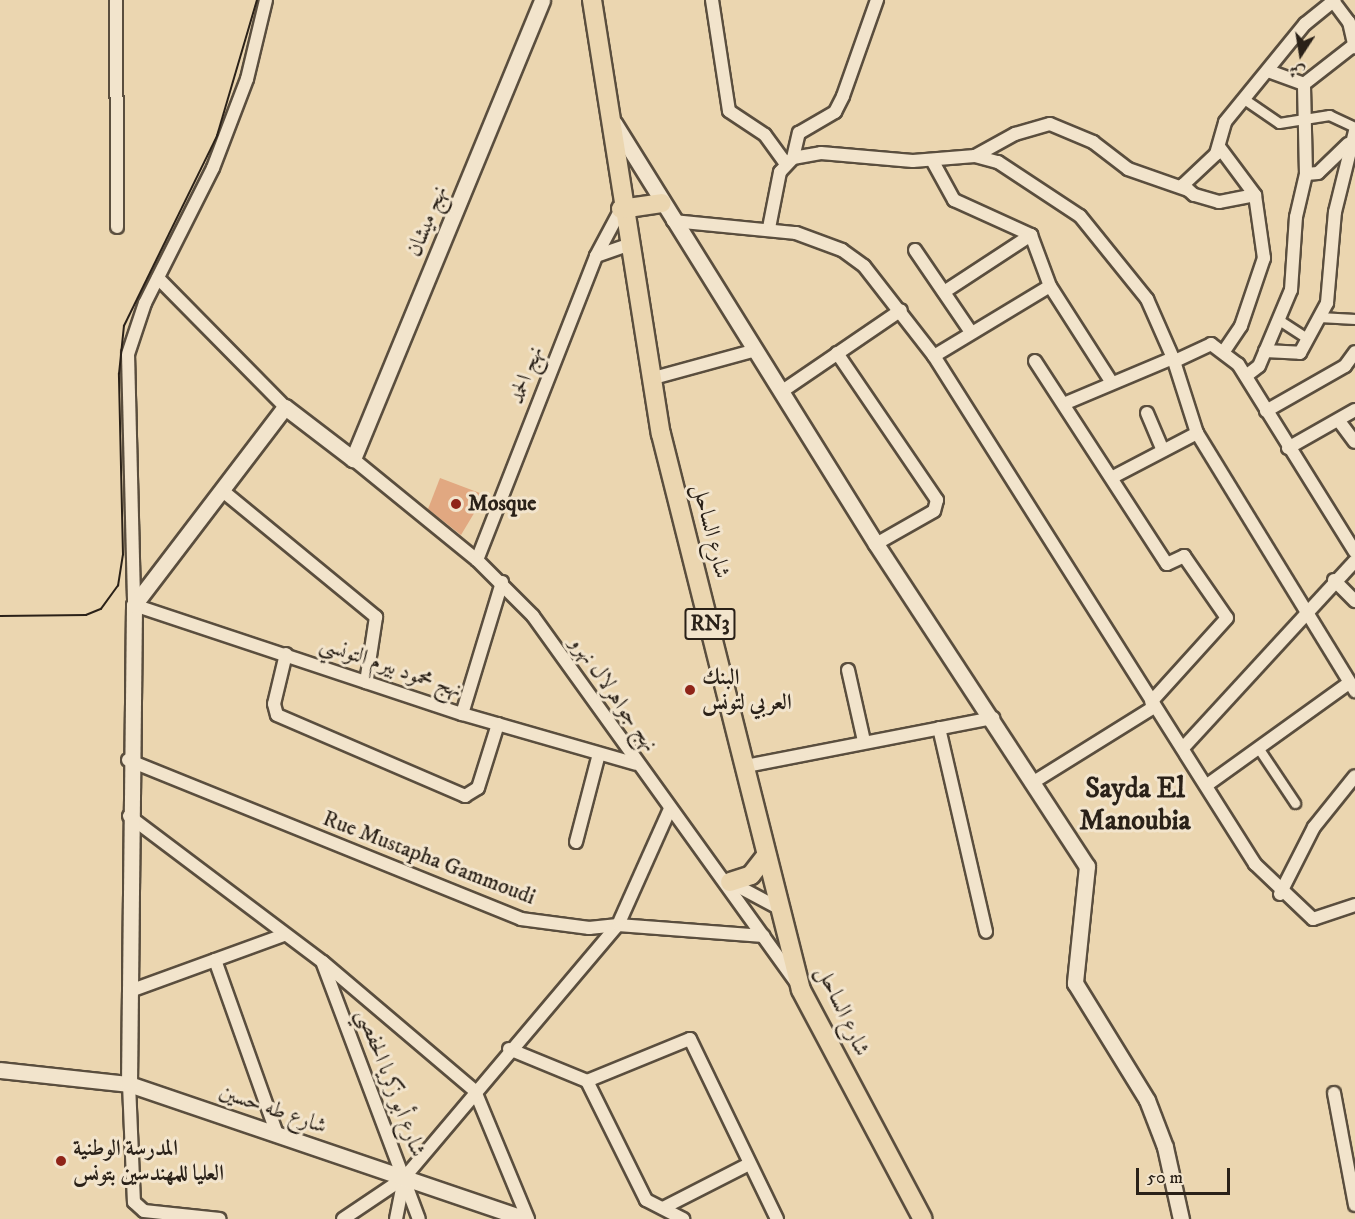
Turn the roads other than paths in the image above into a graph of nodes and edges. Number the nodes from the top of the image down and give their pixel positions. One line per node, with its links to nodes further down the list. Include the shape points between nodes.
1 (116, 0): 26 (street)
2 (266, 0): 32 (street, via 247,79 221,146)
3 (542, 0): 63 (street, نهج ميشان)
4 (591, 0): 12 (main road, شارع الساحل / RN3)
5 (712, 0): 19 (street, via 729,111 765,135)
6 (877, 0): 19 (street, via 835,112 800,133)
7 (1334, 1): 8 (street, via 1349,22); 9 (street, via 1305,24)
8 (1354, 46): 10 (street)
9 (1268, 71): 10 (street); 11 (street)
10 (1304, 84): 13 (street)
11 (1244, 99): 13 (street, via 1280,123); 16 (street, via 1226,122)
12 (611, 118): 23 (street); 24 (main road, شارع الساحل / RN3)
13 (1304, 122): 14 (street, via 1329,115); 20 (street)
14 (1355, 129): 15 (street)
15 (1348, 144): 20 (street, via 1318,173); 36 (street, via 1330,250 1334,270)
16 (1220, 148): 21 (street, via 1187,177); 22 (street)
17 (975, 156): 18 (street); 21 (street, via 1015,134 1050,124 1093,142 1128,169); 47 (street, via 998,162 1080,216 1147,299)
18 (933, 160): 19 (street, via 821,153); 28 (street, via 954,200)
19 (790, 161): 27 (street)
20 (1306, 174): 38 (street, via 1296,217 1297,259)
21 (1188, 190): 22 (street, via 1219,201)
22 (1255, 195): 42 (street, via 1264,269)
23 (662, 202): 24 (main road); 25 (street)
24 (621, 209): 29 (main road, شارع الساحل / RN3); 31 (street, نهج الحمد)
25 (673, 221): 27 (street); 41 (street)
26 (117, 226)
27 (769, 228): 35 (street, via 842,250)
28 (1032, 235): 33 (street); 34 (street)
29 (628, 245): 31 (street); 50 (main road, شارع الساحل / RN3)
30 (915, 250): 34 (street)
31 (596, 256): 68 (street, نهج الحمد)
32 (158, 278): 54 (street); 73 (street, via 128,354)
33 (1050, 286): 39 (street); 51 (street)
34 (944, 292): 39 (street)
35 (901, 310): 45 (street); 46 (street)
36 (1319, 317): 37 (street); 40 (street)
37 (1355, 319)
38 (1279, 320): 40 (street); 43 (street)
39 (971, 332): 46 (street)
40 (1307, 338): 43 (street, via 1292,355)
41 (756, 350): 50 (street); 52 (street)
42 (1224, 351): 47 (street, via 1208,344); 49 (street)
43 (1265, 351): 49 (street, via 1259,366)
44 (1355, 352): 55 (street, via 1345,366)
45 (837, 353): 52 (street); 66 (street, via 937,500 934,511)
46 (934, 356): 79 (street)
47 (1174, 360): 51 (street); 59 (street)
48 (1035, 361): 53 (street)
49 (1246, 376): 55 (street)
50 (650, 379): 90 (main road, شارع الساحل / RN3)
51 (1112, 383): 53 (street)
52 (781, 392): 66 (street)
53 (1065, 403): 64 (street)
54 (285, 407): 63 (street); 65 (street)
55 (1266, 411): 61 (street)
56 (1355, 411): 58 (street)
57 (1147, 413): 62 (street)
58 (1339, 421): 60 (street); 61 (street)
59 (1197, 433): 62 (street); 74 (street)
60 (1355, 442)
61 (1288, 448): 67 (street)
62 (1162, 449): 64 (street)
63 (353, 459): 68 (street, نهج جواهرلال نهرو)
64 (1113, 477): 79 (street, via 1167,564 1184,556 1227,618)
65 (224, 492): 73 (street); 77 (street, via 376,617)
66 (876, 544): 81 (street)
67 (1355, 552)
68 (477, 560): 71 (street, نهج جواهرلال نهرو)
69 (1355, 561): 70 (street)
70 (1334, 580): 72 (street); 74 (street)
71 (502, 582): 80 (street); 89 (street, نهج جواهرلال نهرو, via 540,625)
72 (1355, 601)
73 (134, 605): 75 (street, نهج محمود بيرم التونسي); 88 (street)
74 (1306, 616): 78 (street); 85 (street)
75 (286, 654): 77 (street, نهج محمود بيرم التونسي); 82 (street, via 274,704 277,716 465,796 478,788)
76 (848, 670): 84 (street)
77 (366, 682): 80 (street, نهج محمود بيرم التونسي)
78 (1352, 687): 86 (street)
79 (1152, 704): 85 (street); 92 (street)
80 (462, 714): 82 (street, نهج محمود بيرم التونسي)
81 (993, 718): 83 (street); 92 (street)
82 (498, 724): 87 (street, نهج محمود بيرم التونسي)
83 (939, 728): 84 (street); 104 (street)
84 (864, 741): 90 (street)
85 (1183, 748): 93 (street)
86 (1258, 749): 93 (street); 94 (street)
87 (599, 754): 89 (street, نهج محمود بيرم التونسي); 97 (street)
88 (128, 760): 96 (street); 103 (street, Rue Mustapha Gammoudi, via 521,919 589,928)
89 (636, 764): 95 (street, نهج جواهرلال نهرو)
90 (746, 766): 98 (main road, شارع الساحل / RN3)
91 (1355, 776): 100 (street, via 1314,827)
92 (1032, 783): 130 (street, via 1087,866 1074,983 1147,1100 1165,1147)
93 (1207, 785): 100 (street, via 1255,864)
94 (1294, 803)
95 (670, 809): 99 (street, نهج جواهرلال نهرو); 103 (street)
96 (129, 816): 105 (street); 110 (street)
97 (576, 842)
98 (766, 856): 99 (main road, via 751,875); 102 (main road, شارع الساحل / RN3)
99 (724, 879): 102 (street); 106 (street, نهج جواهرلال نهرو)
100 (1280, 894): 101 (street, via 1313,919)
101 (1355, 905)
102 (782, 910): 109 (main road, شارع الساحل / RN3)
103 (618, 925): 106 (street, Rue Mustapha Gammoudi); 111 (street)
104 (986, 932)
105 (284, 935): 107 (street); 108 (street)
106 (764, 936): 109 (street, نهج جواهرلال نهرو)
107 (215, 960): 110 (street); 117 (street)
108 (323, 962): 115 (street); 119 (street, شارع أبو زكريا الحفصي)
109 (801, 990): 129 (main road, شارع الساحل / RN3)
110 (130, 992): 114 (street)
111 (509, 1049): 113 (street); 115 (street)
112 (0, 1070): 114 (street, شارع طه حسين)
113 (587, 1081): 118 (street, via 690,1039); 121 (street, via 646,1200)
114 (129, 1084): 117 (street, شارع طه حسين); 122 (street, via 134,1202 144,1211)
115 (475, 1092): 119 (street); 126 (street)
116 (1334, 1093): 120 (street)
117 (277, 1134): 119 (street, شارع طه حسين)
118 (749, 1164): 121 (street); 128 (street)
119 (404, 1178): 123 (street); 124 (street); 125 (street, شارع أبو زكريا الحفصي); 126 (street, شارع طه حسين)
120 (1355, 1205)
121 (663, 1209): 127 (street)
122 (220, 1219)
123 (344, 1219)
124 (396, 1219)
125 (419, 1219)
126 (526, 1219)
127 (683, 1219)
128 (777, 1219)
129 (923, 1219)
130 (1181, 1219)

